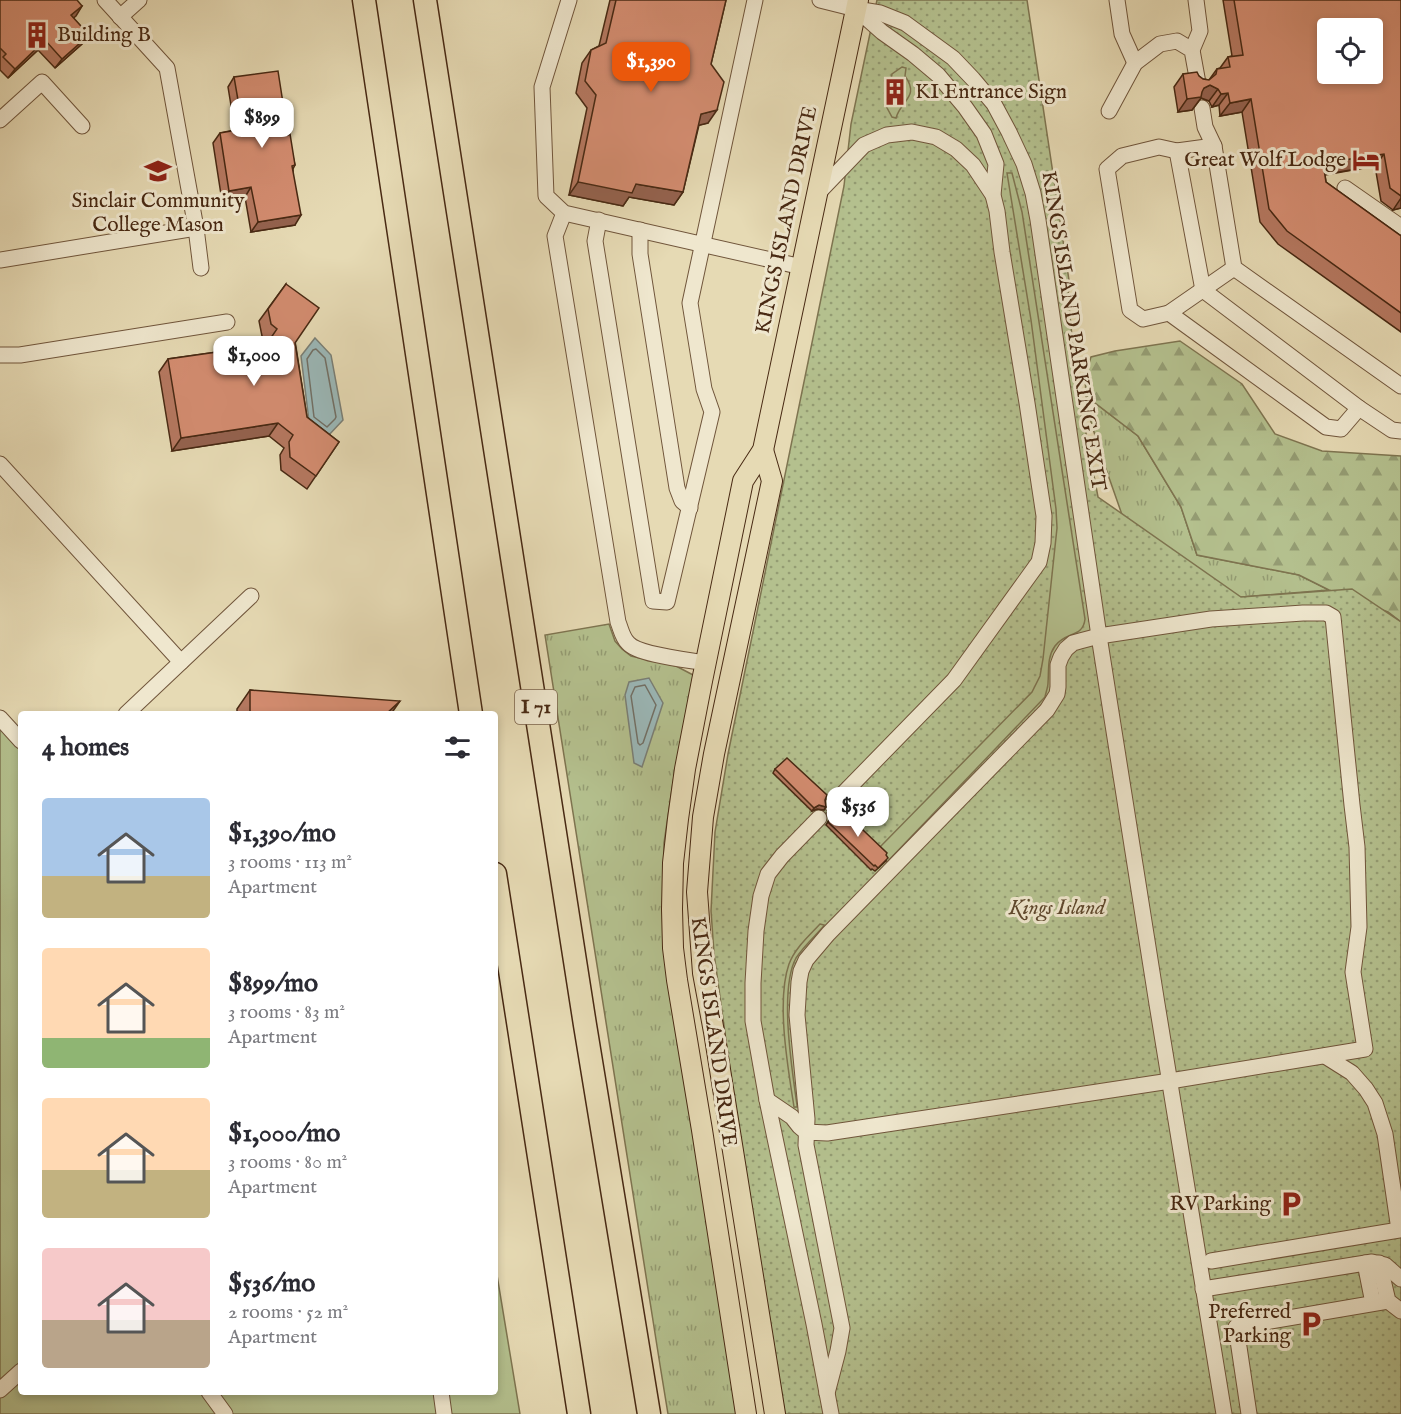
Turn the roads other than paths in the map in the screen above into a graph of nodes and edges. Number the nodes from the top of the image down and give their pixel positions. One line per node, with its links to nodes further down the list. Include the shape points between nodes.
1 (105, 0): 11 (lane)
2 (139, 0): 11 (lane)
3 (364, 0): 49 (highway)
4 (425, 0): 76 (highway, I 71)
5 (569, 0): 24 (lane, via 542,87 546,196)
6 (755, 0): 29 (lane)
7 (820, 0): 10 (lane, KINGS ISLAND PARKING EXIT)
8 (1117, 0): 13 (lane, via 1122,34)
9 (1196, 0): 12 (lane, via 1200,31)
10 (857, 4): 22 (main road, KINGS ISLAND DRIVE); 23 (lane, via 882,32 938,75 965,107 984,134 996,164); 45 (lane, KINGS ISLAND PARKING EXIT, via 906,23 953,58 994,104 1024,164 1038,220)
11 (120, 17): 27 (lane, via 167,68)
12 (1192, 50): 13 (lane, via 1177,41 1160,44); 14 (lane)
13 (1135, 63): 16 (lane)
14 (1198, 83)
15 (1202, 108): 19 (lane)
16 (1109, 111)
17 (0, 120): 18 (lane, via 42,82)
18 (82, 126)
19 (1214, 146): 20 (lane); 33 (lane)
20 (1177, 151): 34 (lane); 35 (lane, via 1160,147 1122,156 1107,170 1130,310 1143,319)
21 (1345, 188): 26 (lane)
22 (817, 194): 23 (lane, via 864,145 887,135 912,132 936,136 957,149); 31 (main road, KINGS ISLAND DRIVE)
23 (993, 195): 52 (lane, via 1044,516 1039,562 954,680)
24 (564, 213): 25 (lane); 47 (lane, via 555,236 618,622 629,646)
25 (599, 220): 28 (lane); 43 (lane, via 595,241 653,601 668,602)
26 (1401, 227)
27 (196, 228): 30 (lane); 32 (lane)
28 (640, 230): 29 (lane); 43 (lane, via 640,254 677,488)
29 (703, 244): 31 (lane); 43 (lane, via 690,303 704,389 712,412)
30 (0, 260)
31 (802, 267): 41 (main road, KINGS ISLAND DRIVE)
32 (201, 268)
33 (1234, 268): 34 (lane); 38 (lane)
34 (1203, 290): 35 (lane); 39 (lane)
35 (1169, 313): 39 (lane, via 1326,427 1341,429)
36 (227, 322): 37 (lane)
37 (0, 355)
38 (1401, 386)
39 (1359, 408): 40 (lane, via 1392,430)
40 (1401, 431)
41 (763, 450): 47 (main road, KINGS ISLAND DRIVE, via 743,481); 78 (main road, KINGS ISLAND DRIVE, via 772,481 706,796 697,892 703,973)
42 (0, 464): 46 (lane)
43 (690, 508)
44 (251, 597): 46 (lane)
45 (1099, 636): 55 (lane, via 1211,619 1303,613 1326,613 1333,617 1358,848 1359,927 1353,972 1365,1049); 56 (lane, KINGS ISLAND PARKING EXIT); 58 (lane, via 1066,649 1058,665 1056,694 1047,710 806,960 799,982 797,1016)
46 (182, 662): 48 (lane)
47 (706, 663): 77 (main road, KINGS ISLAND DRIVE, via 678,819 673,863 673,948)
48 (129, 711)
49 (471, 711)
50 (0, 718): 51 (lane)
51 (18, 738)
52 (832, 805)
53 (819, 818): 57 (lane, via 768,874 761,896 753,1021)
54 (498, 893): 75 (highway)
55 (1325, 1056): 56 (lane); 59 (lane, via 1352,1073 1376,1103 1385,1134 1399,1230)
56 (1170, 1082): 58 (lane, via 827,1133); 62 (lane, KINGS ISLAND PARKING EXIT)
57 (767, 1101): 58 (lane, via 792,1117); 66 (lane)
58 (806, 1132): 67 (lane, via 842,1328)
59 (1211, 1261)
60 (1372, 1263): 61 (lane, via 1385,1265); 62 (lane); 63 (lane); 64 (lane)
61 (1401, 1279)
62 (1203, 1289): 80 (lane, KINGS ISLAND PARKING EXIT)
63 (1388, 1301): 64 (lane); 65 (lane)
64 (1373, 1303): 81 (lane, via 1236,1326)
65 (1401, 1311)
66 (814, 1324): 67 (lane); 70 (lane)
67 (839, 1345): 70 (lane)
68 (18, 1374): 69 (lane)
69 (0, 1390)
70 (827, 1393): 79 (lane)
71 (211, 1395): 73 (lane)
72 (441, 1395): 74 (lane)
73 (225, 1414)
74 (444, 1414)
75 (579, 1414)
76 (649, 1414)
77 (746, 1414)
78 (775, 1414)
79 (831, 1414)
80 (1224, 1414)
81 (1249, 1414)

